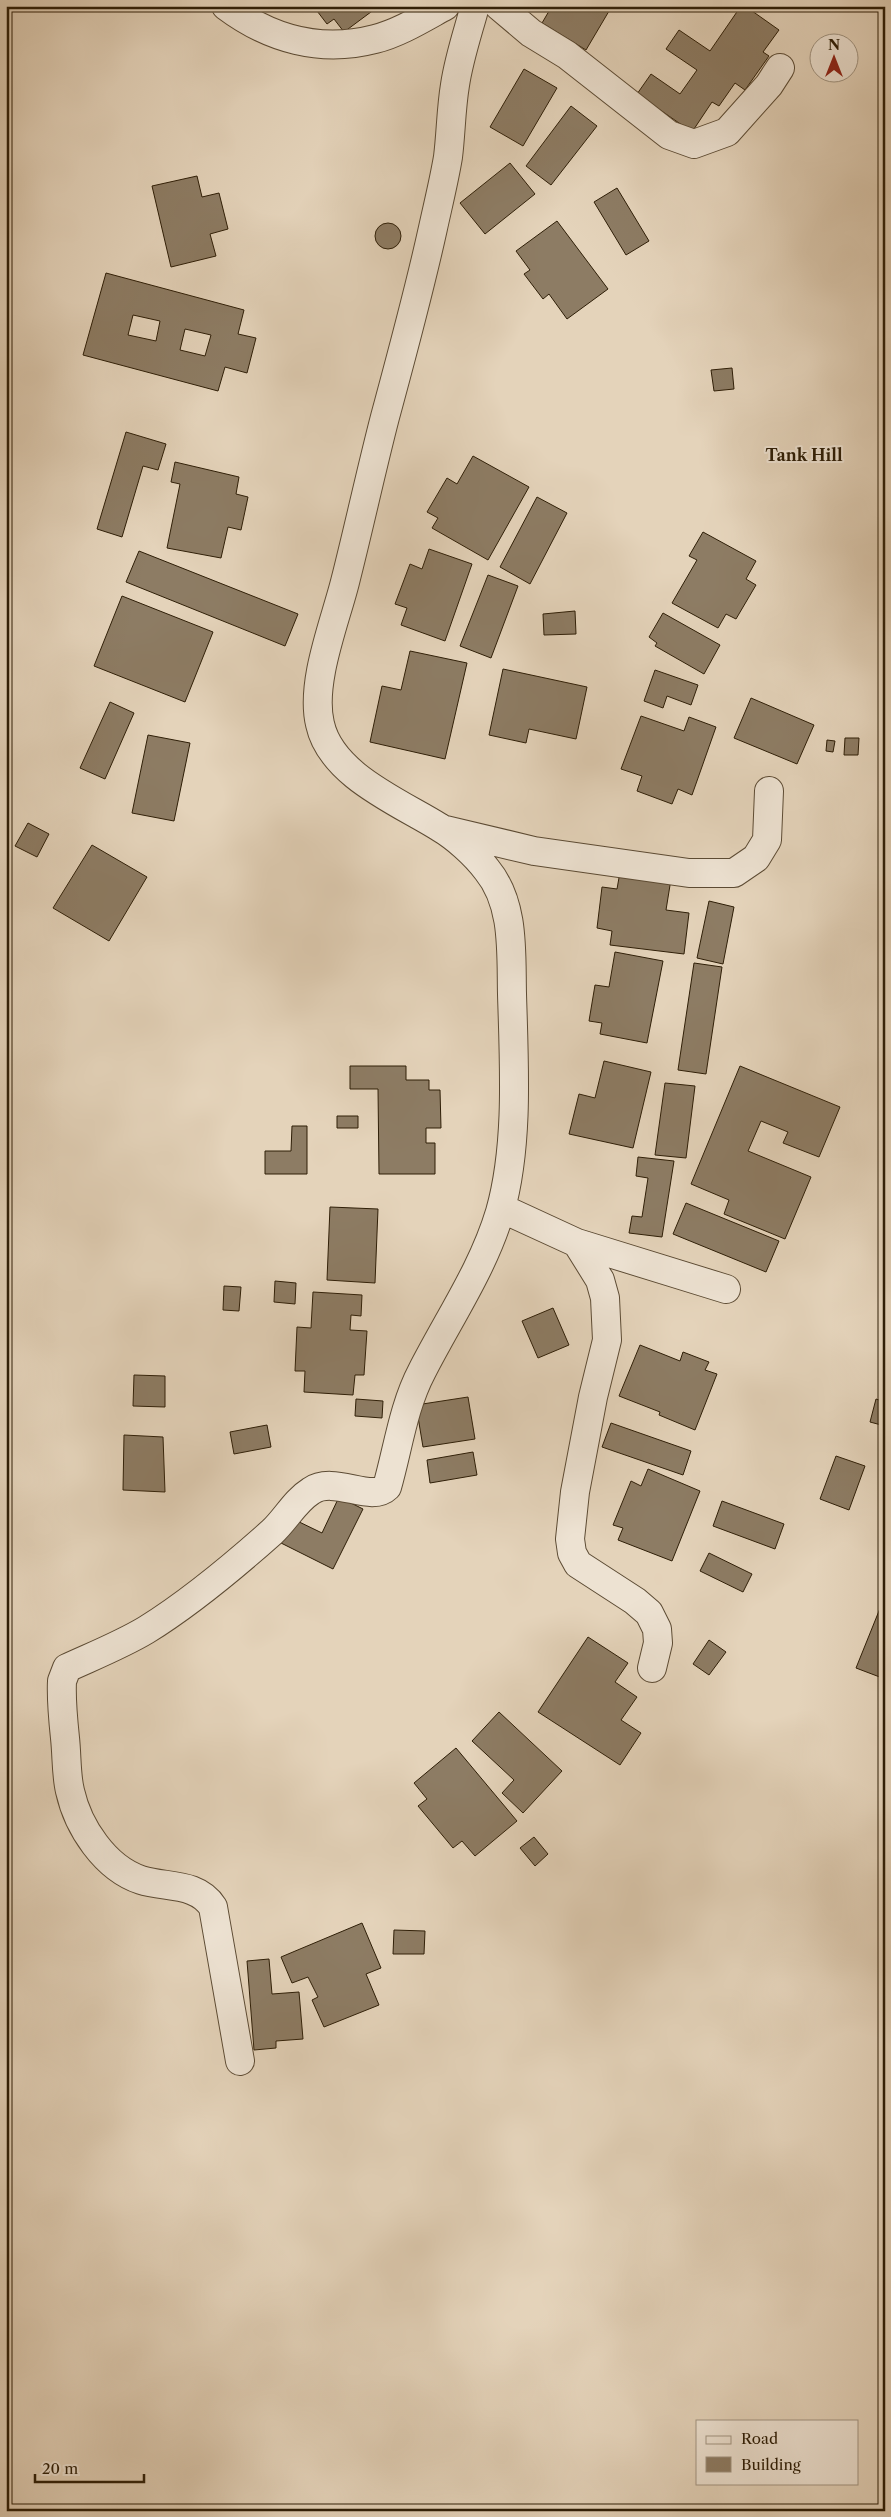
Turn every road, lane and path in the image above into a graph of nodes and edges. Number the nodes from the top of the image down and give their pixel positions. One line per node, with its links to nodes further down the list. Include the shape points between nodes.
1 (226, 6): 2 (street, via 260,29 314,44 376,39)
2 (445, 6)
3 (475, 6): 7 (street, via 455,81 447,159 431,236 324,655 318,702 320,726 336,758 386,798)
4 (499, 6): 5 (street, via 669,135 694,144 727,132 770,85)
5 (780, 68)
6 (770, 791): 7 (street, via 767,840 756,858 734,874 689,873 534,851)
7 (442, 829): 8 (street, via 489,872 503,900 510,930 514,1060 509,1167)
8 (501, 1208): 9 (street); 12 (street, via 463,1299 420,1374 406,1412 387,1488 376,1493 328,1484 313,1489 273,1531 193,1596 146,1630 67,1668 63,1673 61,1694 70,1792 85,1828 106,1859 122,1871 141,1880 194,1890 213,1907)
9 (577, 1243): 10 (street); 11 (street, via 600,1280 608,1319 607,1340 575,1492 570,1539 572,1553 578,1564 649,1613 657,1629 658,1643)
10 (726, 1289)
11 (652, 1668)
12 (240, 2061)

